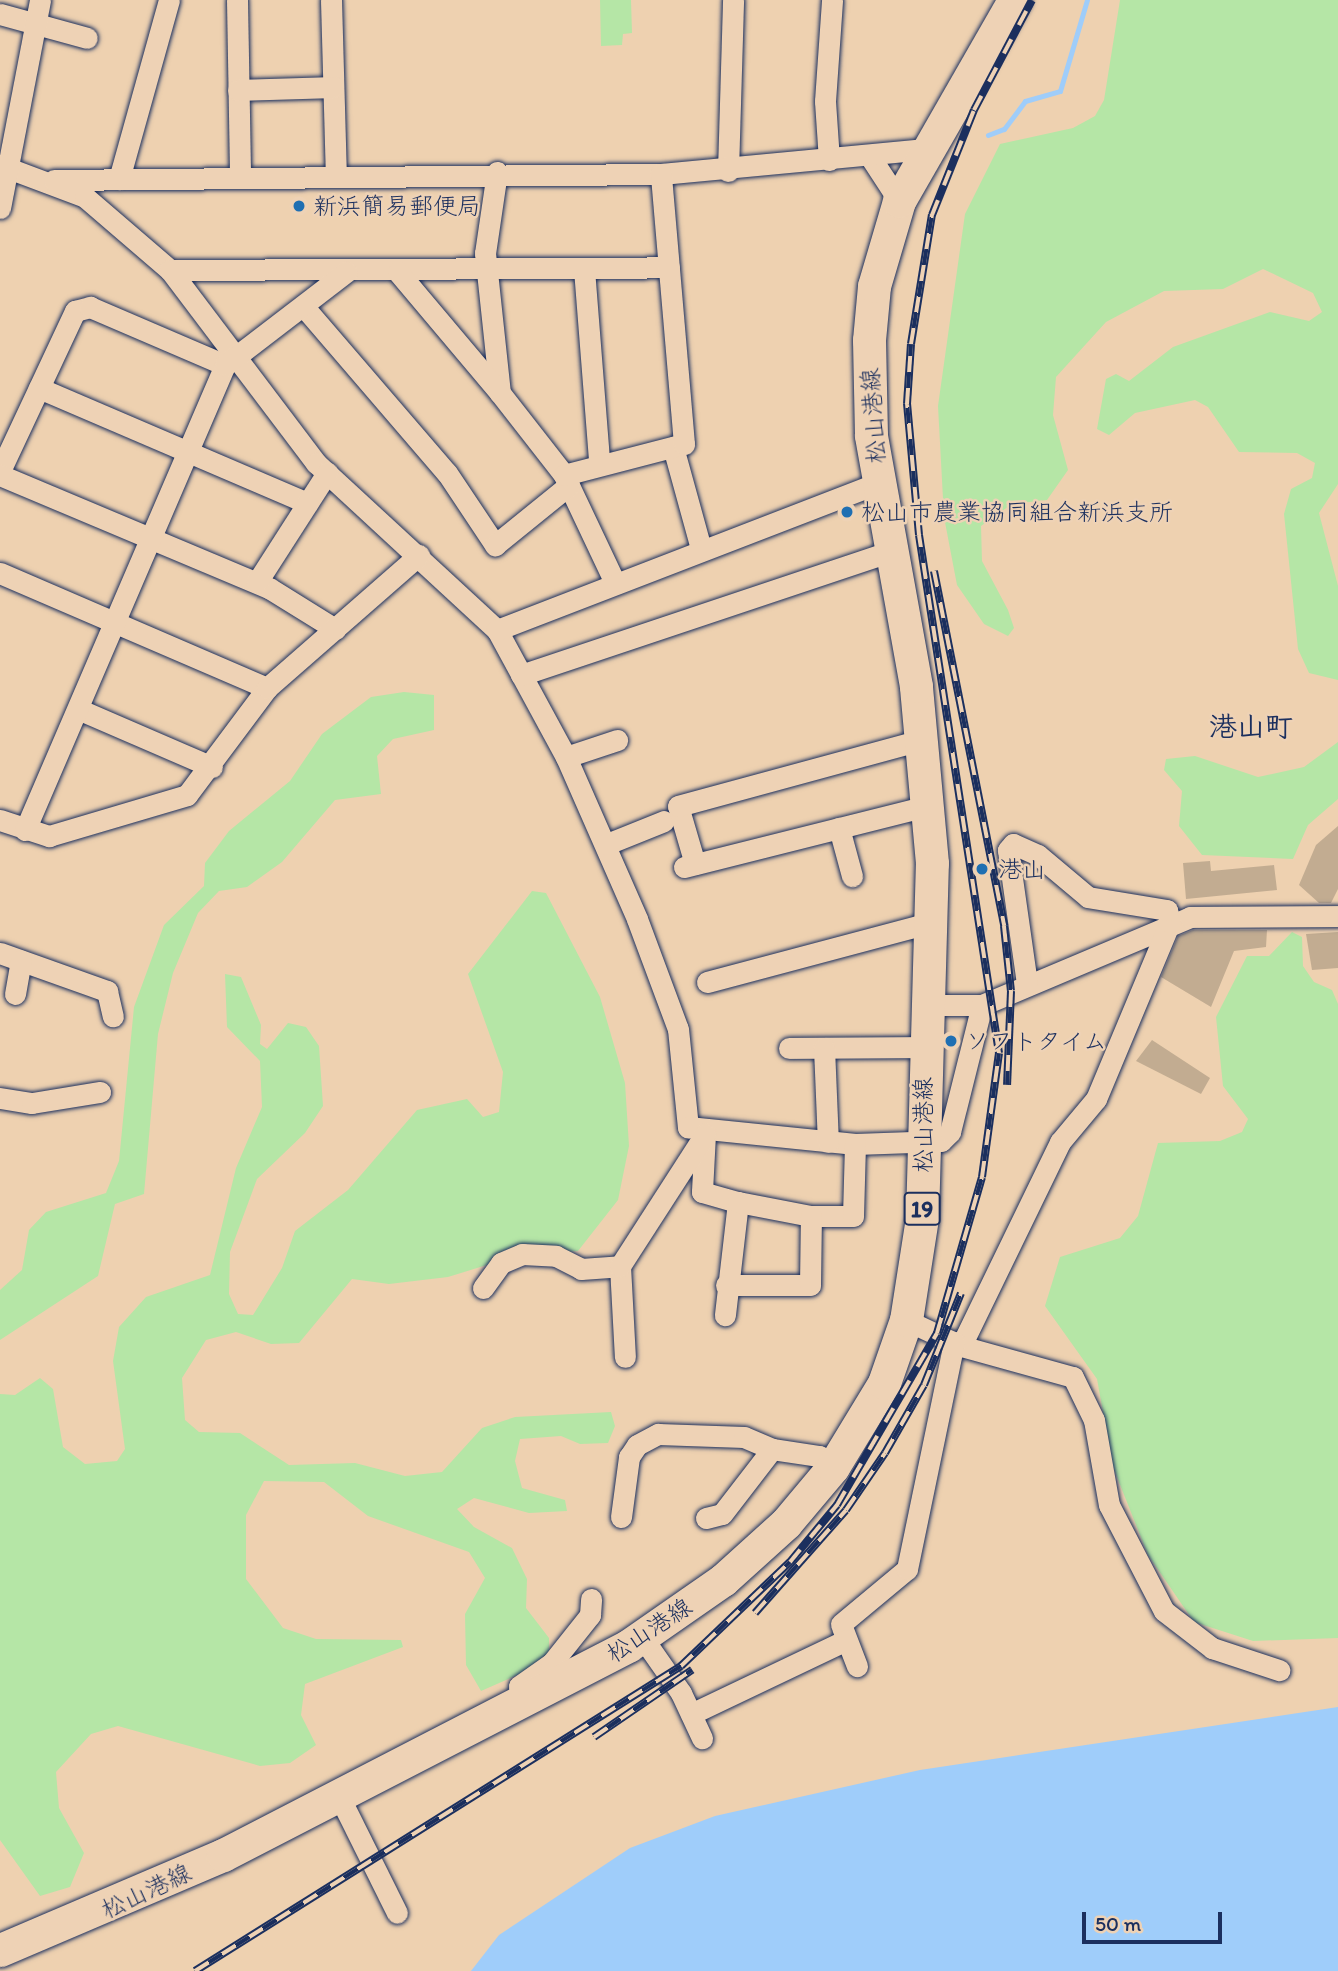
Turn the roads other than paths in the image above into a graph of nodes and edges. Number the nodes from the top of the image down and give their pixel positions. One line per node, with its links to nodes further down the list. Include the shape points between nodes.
1 (40, 0): 9 (street)
2 (169, 0): 22 (street)
3 (237, 0): 12 (street)
4 (331, 0): 11 (street)
5 (733, 0): 17 (street)
6 (832, 0): 15 (street, via 825,102)
7 (1014, 0): 13 (main road, 松山港線 / 19)
8 (0, 13): 9 (street)
9 (36, 23): 10 (street); 16 (street)
10 (87, 38)
11 (333, 87): 12 (street); 20 (street)
12 (239, 90): 21 (street)
13 (926, 149): 14 (street); 24 (main road, 松山港線 / 19)
14 (869, 155): 15 (street); 24 (street)
15 (829, 160): 17 (street)
16 (5, 167): 23 (street); 25 (street)
17 (728, 171): 19 (street)
18 (497, 172): 19 (street); 20 (street); 29 (street, via 485,253)
19 (660, 174): 26 (street)
20 (336, 175): 21 (street)
21 (240, 177): 22 (street)
22 (119, 179): 23 (street)
23 (53, 180): 28 (street, via 85,197)
24 (899, 201): 42 (main road, 松山港線 / 19, via 874,286 869,340)
25 (0, 208)
26 (668, 267): 27 (street); 36 (street, via 684,444)
27 (583, 269): 29 (street); 38 (street)
28 (170, 270): 30 (street); 33 (street)
29 (490, 271): 31 (street); 35 (street)
30 (346, 272): 31 (street); 32 (street)
31 (398, 272): 35 (street)
32 (304, 307): 33 (street); 41 (street, via 447,473 495,545)
33 (229, 360): 34 (street, via 90,307 75,311); 37 (street); 40 (street)
34 (39, 388): 37 (street); 39 (street)
35 (500, 393): 41 (street)
36 (673, 447): 38 (street); 45 (street)
37 (188, 452): 43 (street); 44 (street)
38 (599, 461): 41 (street)
39 (0, 473): 44 (street)
40 (327, 473): 43 (street); 47 (street)
41 (567, 480): 49 (street)
42 (878, 483): 45 (street); 46 (main road, 松山港線 / 19)
43 (307, 503): 50 (street)
44 (153, 537): 50 (street); 51 (street)
45 (701, 549): 49 (street)
46 (891, 551): 54 (street); 57 (main road, 松山港線 / 19)
47 (419, 555): 52 (street); 53 (street)
48 (0, 573): 51 (street)
49 (614, 581): 53 (street)
50 (257, 582): 52 (street)
51 (116, 622): 55 (street); 56 (street)
52 (335, 629): 55 (street)
53 (497, 630): 54 (street)
54 (521, 675): 59 (street)
55 (267, 688): 60 (street)
56 (78, 709): 60 (street); 65 (street)
57 (924, 739): 61 (main road, 松山港線 / 19); 64 (street, via 678,806 688,865)
58 (617, 740): 59 (street)
59 (566, 757): 66 (street)
60 (212, 767): 65 (street, via 187,795 74,831 49,836)
61 (930, 805): 64 (street); 70 (main road, 松山港線 / 19)
62 (0, 820): 65 (street)
63 (664, 821): 66 (street)
64 (839, 828): 67 (street)
65 (24, 830)
66 (607, 844): 84 (street, via 678,1029 688,1127)
67 (852, 876)
68 (1338, 916): 69 (street, via 1216,913)
69 (1170, 922): 74 (street); 74 (street, via 1167,910 1088,897 1038,855 1013,844 1008,850); 95 (street, via 1096,1099 1060,1142)
70 (929, 923): 73 (street); 76 (main road, 松山港線 / 19)
71 (0, 953): 72 (street)
72 (21, 961): 75 (street); 78 (street, via 107,992)
73 (707, 982)
74 (1027, 984): 77 (street)
75 (15, 995)
76 (925, 1005): 77 (street); 79 (main road, 松山港線 / 19)
77 (982, 1005): 86 (street, via 950,1132 941,1141)
78 (113, 1016)
79 (924, 1047): 81 (street); 86 (main road, 松山港線 / 19)
80 (789, 1048): 81 (street)
81 (824, 1048): 85 (street)
82 (100, 1092): 83 (street, via 32,1103)
83 (0, 1098)
84 (705, 1133): 85 (street); 88 (street, via 702,1192); 90 (street)
85 (828, 1142): 87 (street)
86 (922, 1143): 87 (street); 94 (main road, 松山港線 / 19, via 922,1218)
87 (855, 1144): 89 (street, via 853,1216)
88 (738, 1202): 89 (street); 91 (street)
89 (811, 1216): 91 (street, via 810,1285)
90 (621, 1266): 92 (street, via 581,1269 556,1256 522,1254 501,1263); 96 (street)
91 (726, 1285): 93 (street)
92 (483, 1288)
93 (725, 1315)
94 (906, 1320): 95 (street); 98 (main road, 松山港線 / 19, via 884,1383)
95 (957, 1344): 102 (street, via 906,1569); 105 (street, via 1073,1377 1094,1420 1109,1505 1164,1611 1212,1648)
96 (625, 1357)
97 (772, 1449): 98 (street, via 819,1456); 99 (street, via 744,1437 658,1434 637,1445 629,1457); 100 (street, via 722,1514)
98 (833, 1466): 103 (main road, 松山港線 / 19, via 749,1557)
99 (621, 1517)
100 (706, 1518)
101 (591, 1599): 106 (street, via 590,1615 551,1664 519,1686)
102 (841, 1625): 104 (street); 107 (street)
103 (642, 1637): 106 (main road, 松山港線 / 19); 107 (street)
104 (857, 1666)
105 (1279, 1670)
106 (524, 1704): 109 (main road, 松山港線 / 19)
107 (691, 1714): 108 (street)
108 (702, 1738)
109 (340, 1798): 110 (street); 111 (main road, 松山港線 / 19, via 82,1920)
110 (397, 1913)
111 (0, 1950)

